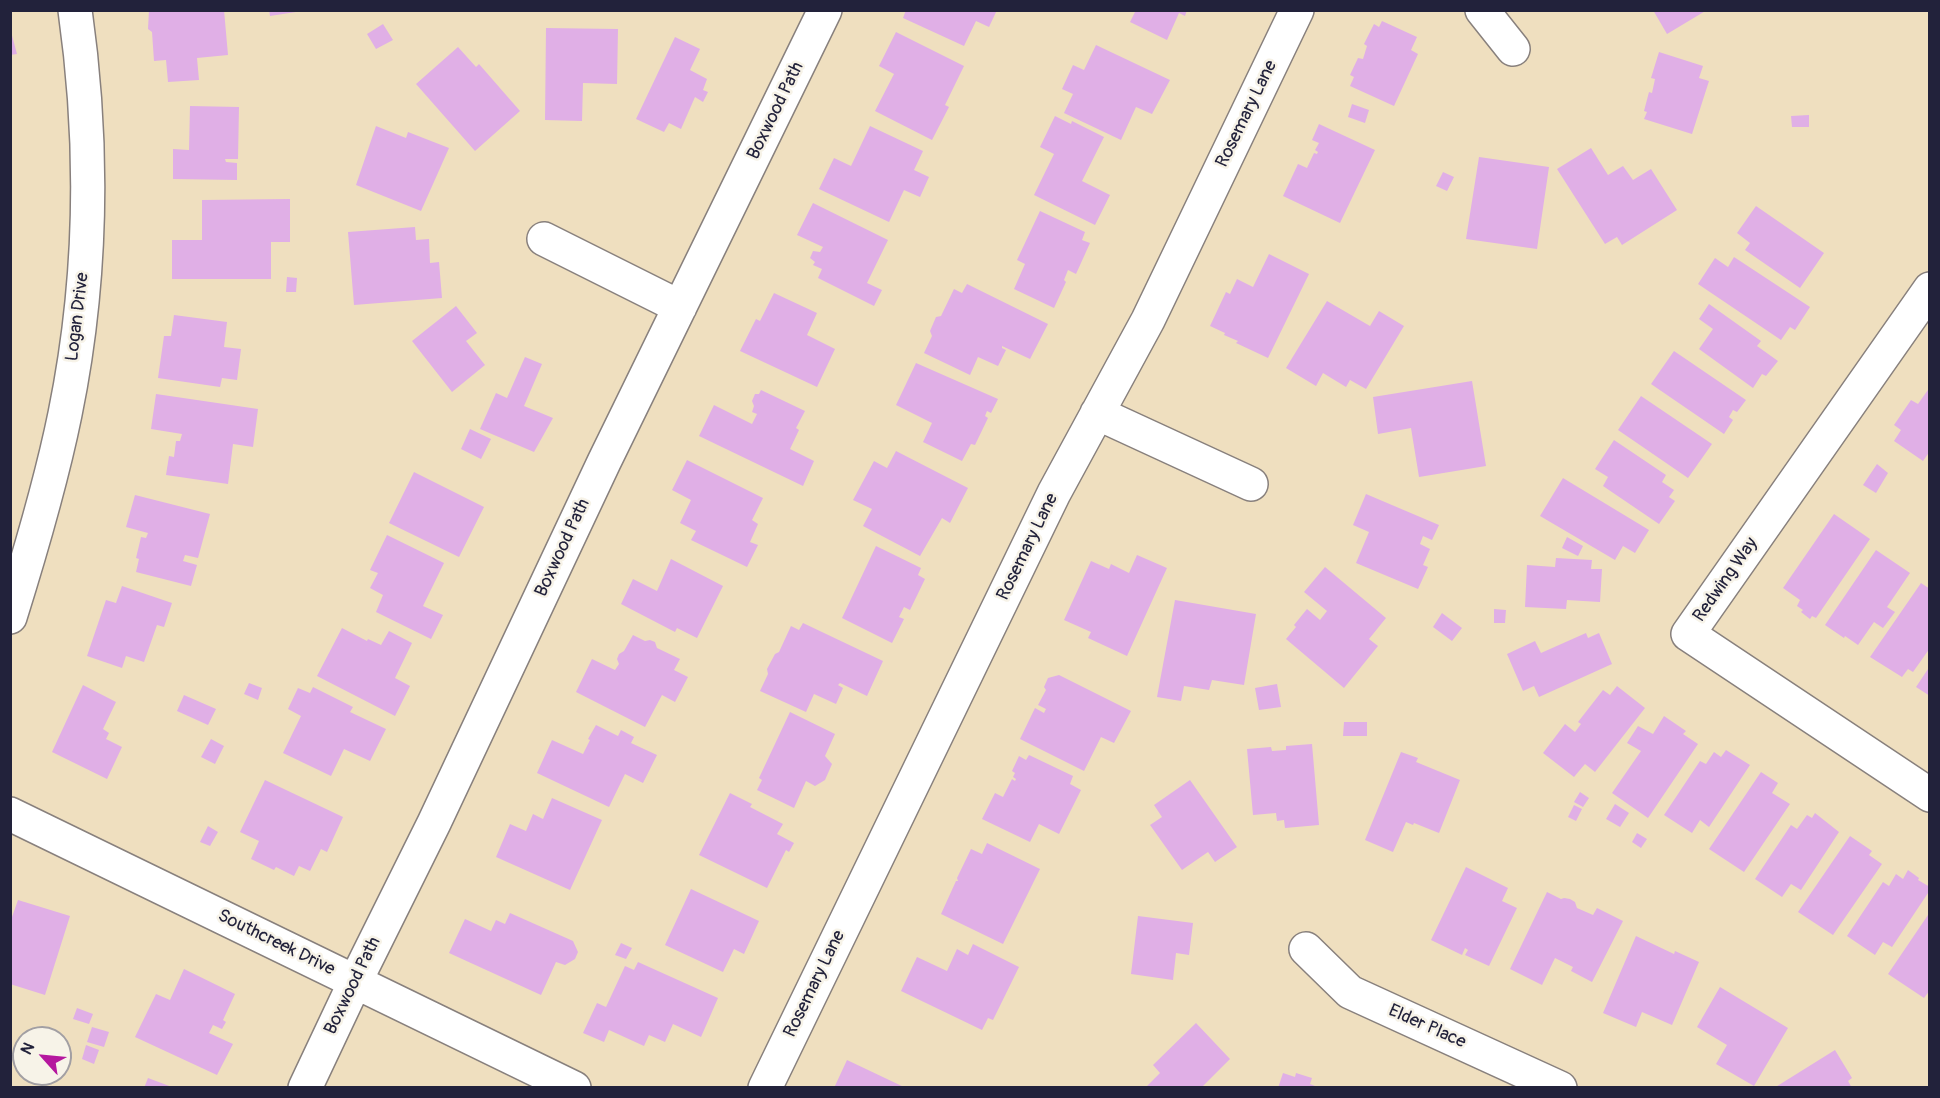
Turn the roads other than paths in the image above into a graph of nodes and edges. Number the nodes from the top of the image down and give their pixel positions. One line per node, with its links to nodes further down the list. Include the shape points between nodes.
1 (75, 10): 11 (street, Logan Drive, via 88,145 87,235 80,324 66,413 46,500)
2 (825, 10): 8 (street, Boxwood Path)
3 (1297, 10): 9 (street, Rosemary Lane, via 1148,320)
4 (1482, 10): 5 (street)
5 (1513, 49)
6 (544, 239): 8 (street)
7 (1929, 289): 12 (street, Redwing Way, via 1688,634)
8 (680, 307): 15 (street, Boxwood Path)
9 (1097, 413): 10 (street); 18 (street, Rosemary Lane, via 1054,493)
10 (1251, 484)
11 (10, 617)
12 (1929, 795)
13 (10, 814): 15 (street, Southcreek Drive)
14 (1306, 950): 19 (street, Elder Place, via 1350,992)
15 (354, 982): 16 (street, Boxwood Path); 17 (street, Southcreek Drive)
16 (305, 1088)
17 (574, 1088)
18 (765, 1088)
19 (1560, 1088)

